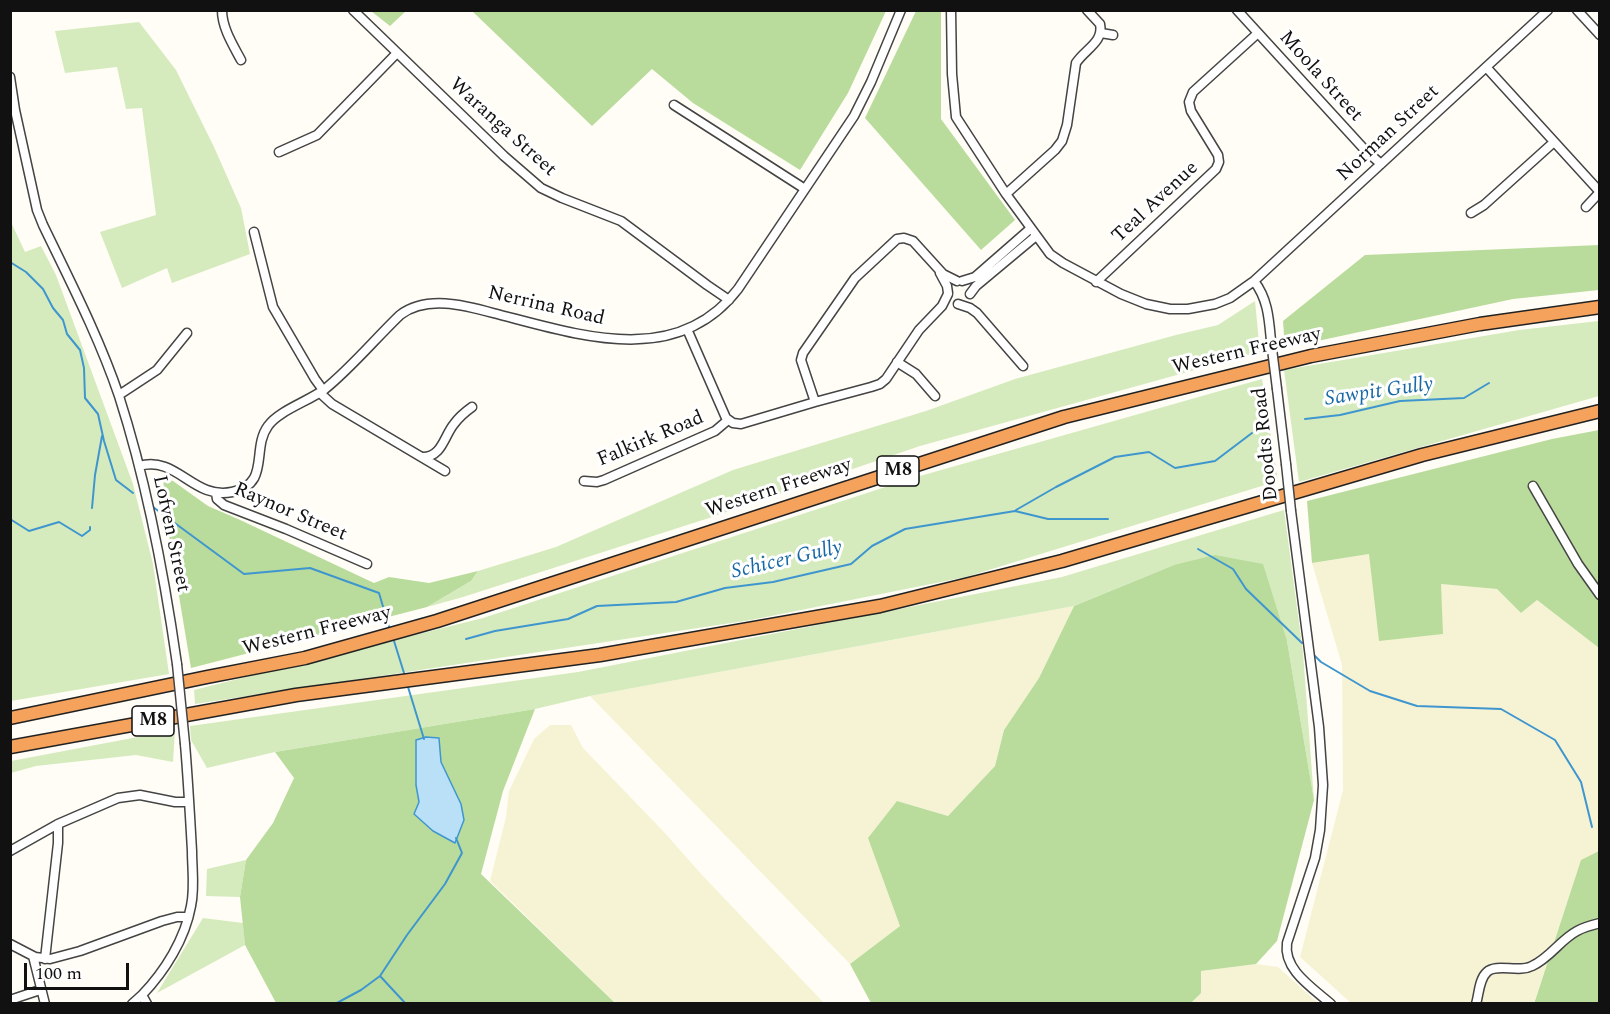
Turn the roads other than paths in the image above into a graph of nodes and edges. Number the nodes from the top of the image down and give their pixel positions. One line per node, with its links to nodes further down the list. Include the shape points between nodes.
1 (222, 10): 14 (street, via 224,25)
2 (352, 10): 13 (street, Waranga Street)
3 (900, 10): 23 (street, Nerrina Road, via 864,99)
4 (951, 10): 25 (street, via 956,117)
5 (1087, 10): 9 (street, via 1100,24)
6 (1237, 10): 10 (street, Moola Street)
7 (1548, 10): 15 (street, Norman Street)
8 (1577, 10): 12 (street)
9 (1101, 33): 11 (street); 25 (street, via 1076,63 1068,131 1058,147)
10 (1258, 33): 20 (street, Teal Avenue, via 1190,98 1191,111); 22 (street, Moola Street)
11 (1113, 35)
12 (1599, 35)
13 (396, 54): 19 (street, via 317,135); 36 (street, Waranga Street, via 541,188 621,221)
14 (241, 60)
15 (1486, 67): 18 (street); 22 (street, Norman Street)
16 (10, 77): 46 (street, Lofven Street, via 37,210)
17 (674, 105): 23 (street)
18 (1554, 142): 24 (street); 27 (street)
19 (279, 152)
20 (1219, 162): 21 (street); 33 (street, Teal Avenue, via 1212,175)
21 (1229, 163)
22 (1382, 164): 32 (street, Norman Street)
23 (805, 189): 36 (street, Nerrina Road)
24 (1599, 192): 26 (street)
25 (1006, 194): 29 (street)
26 (1586, 207)
27 (1471, 213)
28 (254, 232): 45 (street, via 273,307)
29 (1033, 232): 31 (street, via 977,275); 33 (street, via 1054,257); 35 (street)
30 (938, 270): 31 (street); 34 (street); 48 (street, via 916,244 898,238 855,278 803,353 801,360)
31 (960, 281): 34 (street, via 950,286); 35 (street, via 969,287)
32 (1254, 281): 33 (street, via 1222,302 1175,309 1133,300); 76 (street, Doodts Road, bridge, via 1265,300 1271,341 1323,785 1315,858 1287,953 1295,971)
33 (1096, 282)
34 (948, 294): 37 (street); 40 (street, via 944,305)
35 (970, 295): 37 (street, via 965,302); 39 (street)
36 (727, 302): 41 (street, Nerrina Road)
37 (958, 303): 39 (street); 40 (street)
38 (1599, 307): 60 (highway, Western Freeway / M8, via 1480,324 1311,356 1064,417 437,621 305,658)
39 (977, 313): 44 (street)
40 (932, 316): 43 (street)
41 (687, 329): 45 (street, Nerrina Road, via 651,339 606,338 463,306 423,305 400,315); 51 (street)
42 (187, 333): 46 (street, via 157,370)
43 (897, 362): 47 (street, via 916,374); 48 (street, via 877,385)
44 (1023, 366)
45 (321, 392): 52 (street, via 332,404); 57 (street, Nerrina Road, via 269,423 252,482 234,492)
46 (118, 395): 53 (street, Lofven Street)
47 (935, 396)
48 (815, 402): 51 (street, via 741,423)
49 (472, 407): 52 (street, via 452,426 436,453)
50 (1599, 411): 61 (highway, M8, via 1422,455 1062,561 880,606 600,655 296,695)
51 (728, 420): 55 (street, Falkirk Road, via 715,431 616,475)
52 (422, 457): 54 (street)
53 (139, 466): 57 (street, Raynor Street, via 167,466); 62 (street, Lofven Street, bridge, via 158,547 177,664)
54 (446, 471)
55 (584, 481)
56 (1533, 486): 59 (street)
57 (216, 493): 58 (street, Raynor Street, via 217,500 224,504)
58 (367, 564)
59 (1599, 595)
60 (10, 718)
61 (10, 747)
62 (189, 802): 63 (street, via 124,797); 65 (street, Lofven Street, via 193,891)
63 (58, 824): 64 (street); 69 (street)
64 (10, 851)
65 (188, 917): 69 (street, via 162,921 80,951); 71 (street, Lofven Street, via 167,963)
66 (1599, 923): 77 (street, via 1577,931 1530,968 1489,970)
67 (10, 944): 68 (street)
68 (33, 956): 69 (street); 70 (street)
69 (45, 959)
70 (40, 990): 72 (street); 73 (street)
71 (142, 995): 74 (street, Lofven Street); 75 (street)
72 (10, 1000)
73 (45, 1004)
74 (132, 1004)
75 (147, 1004)
76 (1331, 1004)
77 (1476, 1004)

